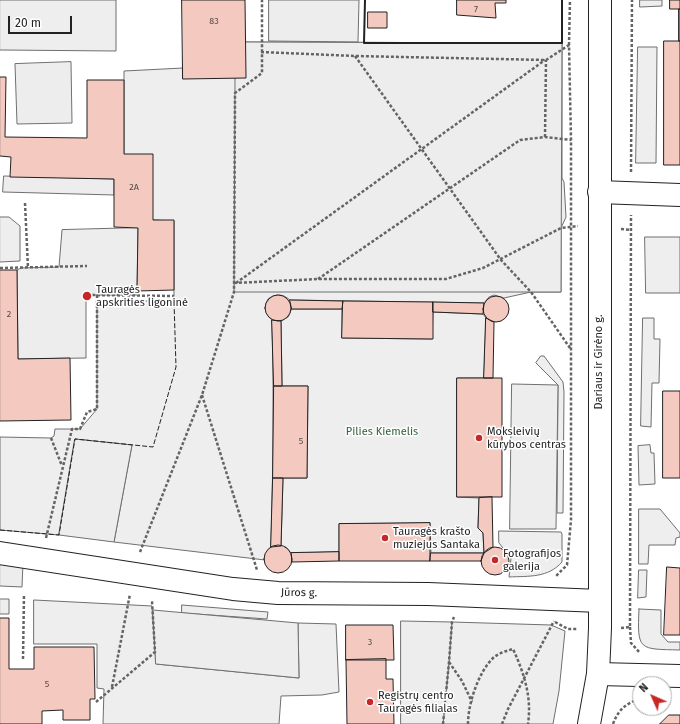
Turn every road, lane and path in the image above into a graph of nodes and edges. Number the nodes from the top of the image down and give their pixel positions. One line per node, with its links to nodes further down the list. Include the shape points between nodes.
1 (262, 0): 5 (path)
2 (570, 0): 4 (path)
3 (600, 0): 12 (main road, Dariaus ir Girėno g.)
4 (569, 46): 7 (path); 9 (path)
5 (261, 52): 6 (path); 22 (path, via 262,74 235,93)
6 (355, 56): 7 (path); 10 (path)
7 (546, 60): 8 (path); 10 (path)
8 (545, 137): 9 (path); 11 (path, via 520,140)
9 (571, 140): 15 (path)
10 (421, 150): 11 (path); 22 (path)
11 (449, 188): 17 (path); 21 (path)
12 (599, 192): 13 (main road); 16 (main road, Dariaus ir Girėno g.)
13 (680, 195)
14 (25, 203): 20 (path)
15 (571, 225): 16 (path); 17 (path, via 556,230); 17 (path, via 570,348 531,292)
16 (599, 228): 35 (main road, Dariaus ir Girėno g.)
17 (501, 260): 21 (path, via 446,279)
18 (87, 266): 20 (path)
19 (0, 268): 20 (path)
20 (28, 268)
21 (318, 280): 22 (path)
22 (235, 283): 26 (path)
23 (87, 295): 24 (path)
24 (97, 295): 25 (path); 28 (path, via 97,409 87,412 80,429 72,429)
25 (174, 296)
26 (202, 395): 31 (path); 32 (path)
27 (51, 438): 28 (path)
28 (62, 467): 29 (path)
29 (44, 545)
30 (0, 553): 32 (main road, Jūros g.)
31 (257, 571)
32 (133, 572): 35 (main road, Jūros g., via 218,587 278,592 428,594); 43 (path)
33 (24, 594): 38 (path)
34 (152, 601): 43 (path, via 155,652)
35 (600, 601): 40 (main road, Dariaus ir Girėno g.)
36 (454, 617): 39 (path)
37 (554, 621): 41 (path)
38 (23, 659)
39 (450, 662): 46 (path); 47 (path)
40 (598, 674): 42 (main road); 51 (main road, Dariaus ir Girėno g.)
41 (524, 676): 46 (path, via 513,649 504,651 486,668); 49 (path); 50 (path, via 530,707)
42 (680, 676)
43 (112, 687): 45 (path)
44 (632, 701): 52 (path, via 621,709)
45 (96, 702)
46 (472, 703): 48 (path)
47 (442, 724)
48 (468, 724)
49 (502, 724)
50 (528, 724)
51 (589, 724)
52 (612, 724)

